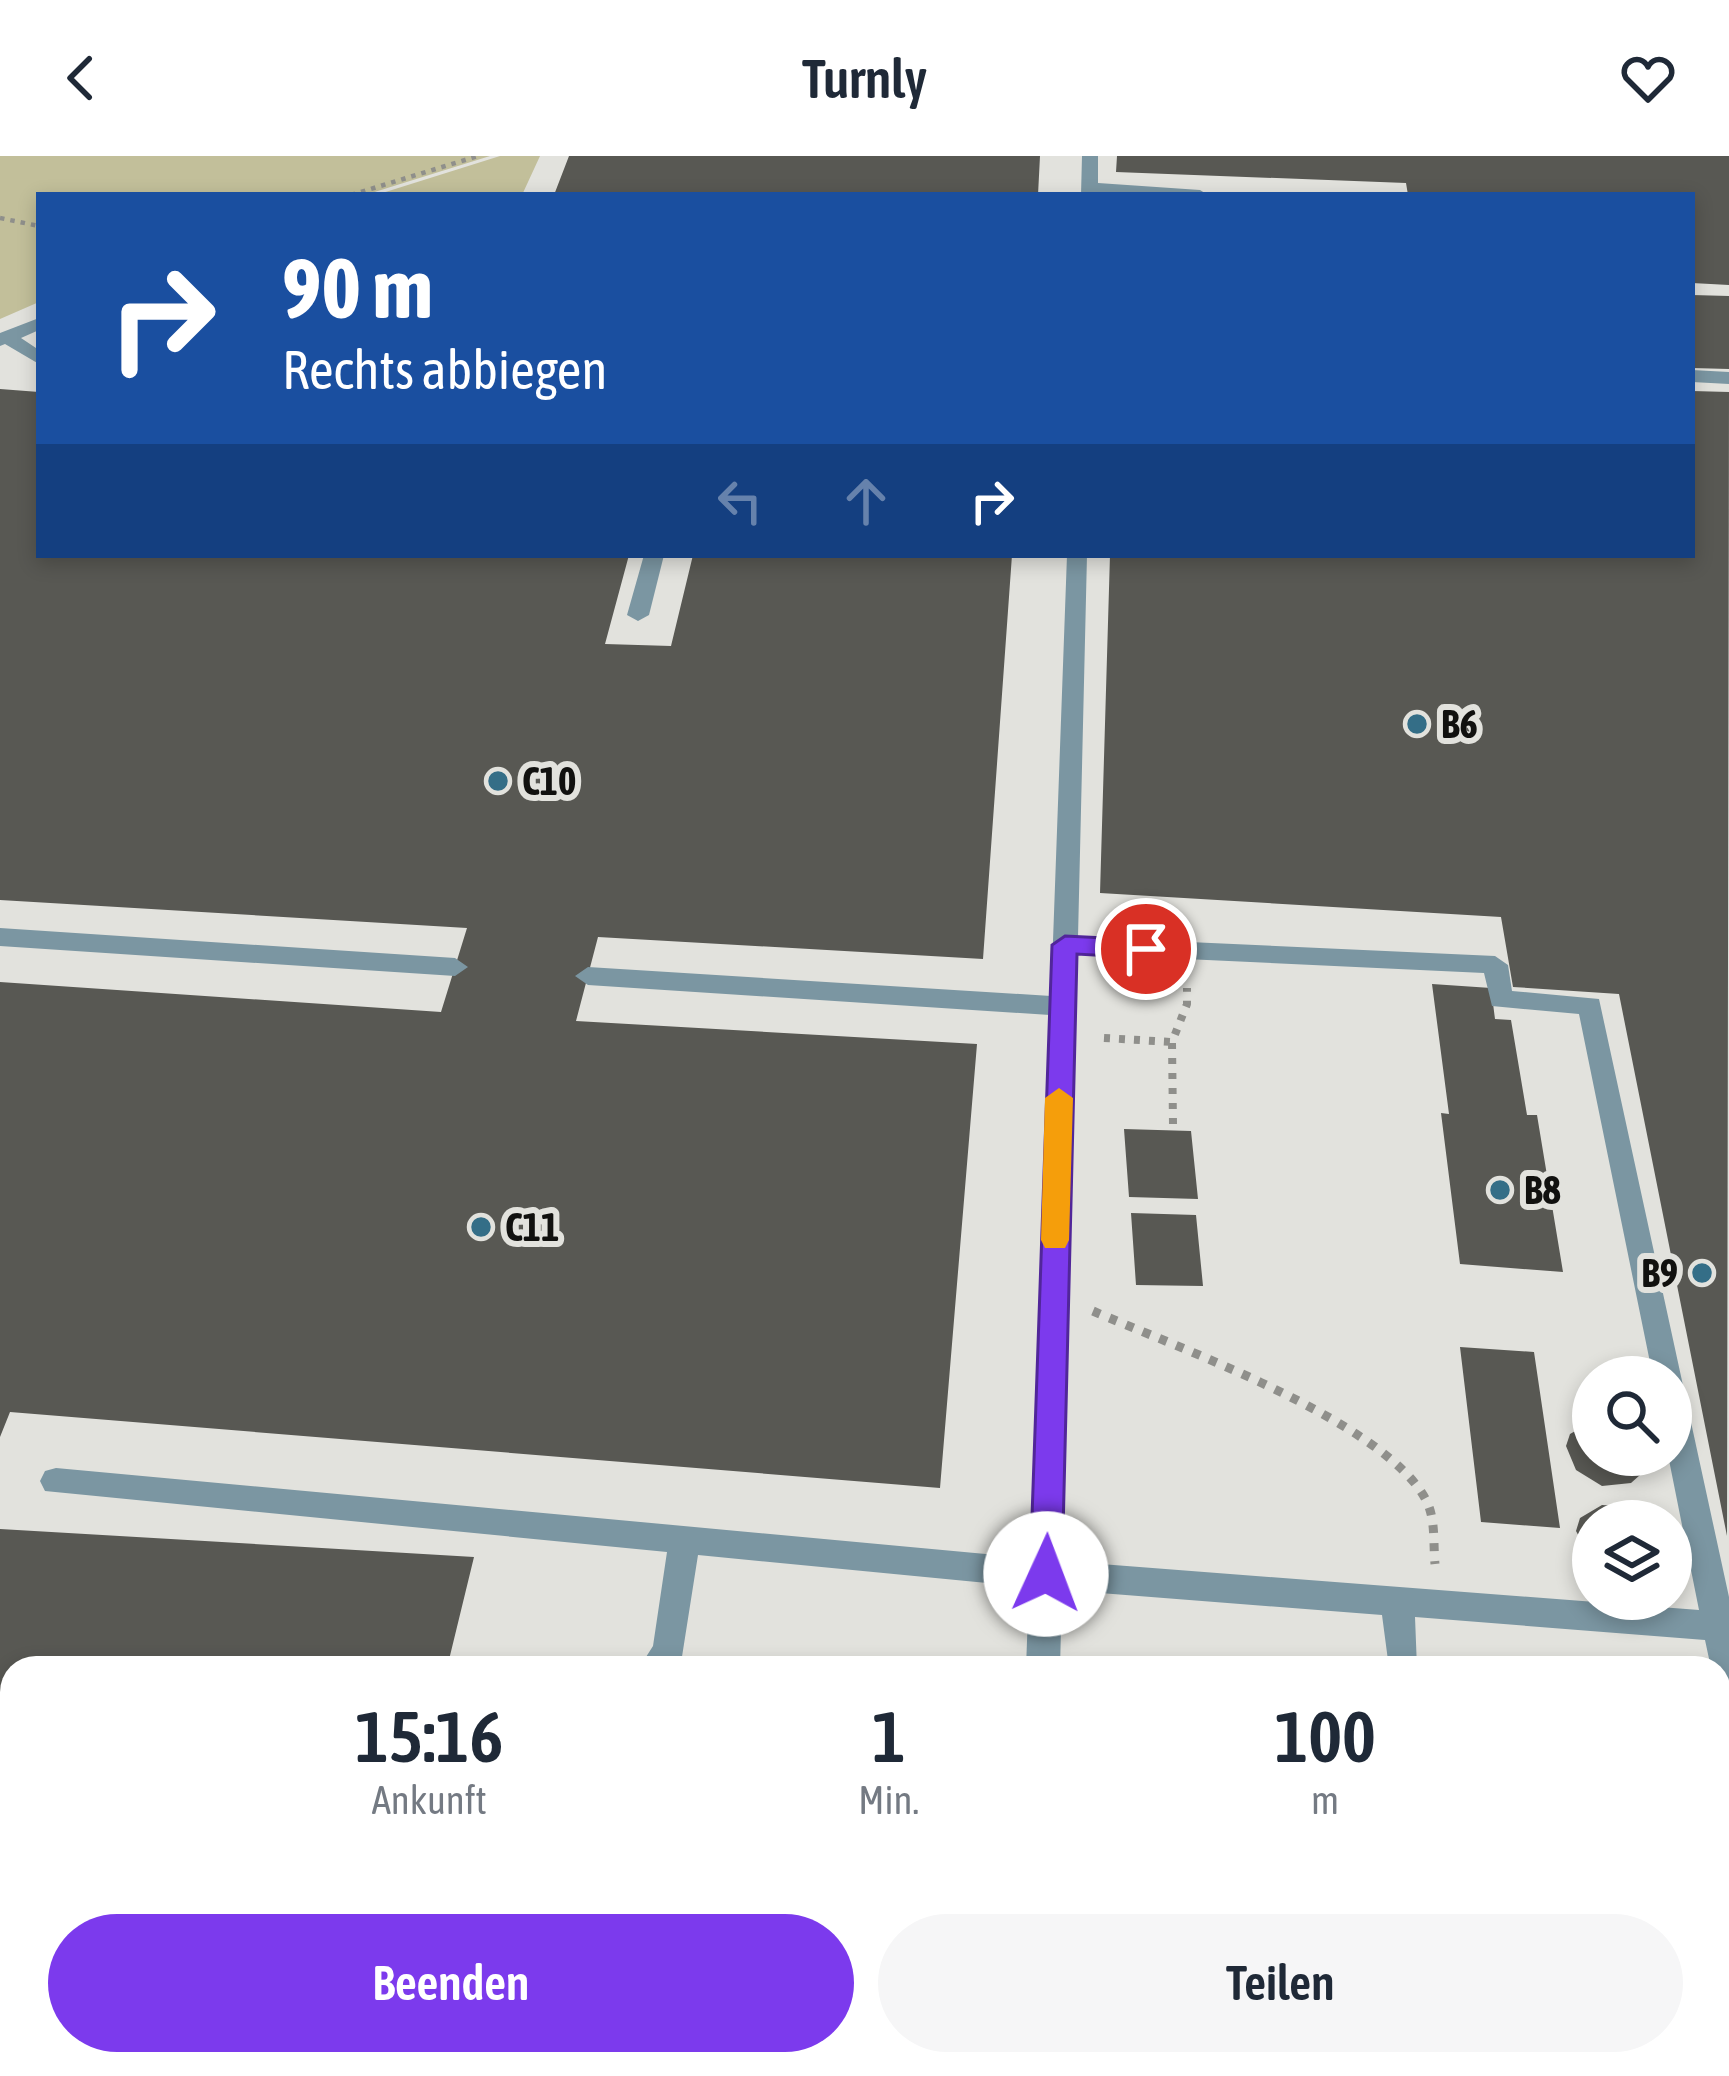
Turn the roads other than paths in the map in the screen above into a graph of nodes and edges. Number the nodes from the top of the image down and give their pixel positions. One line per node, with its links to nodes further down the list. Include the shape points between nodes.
1 (1090, 156): 2 (lane)
2 (1089, 191)
3 (36, 324): 4 (lane)
4 (3, 339): 5 (lane)
5 (36, 356)
6 (1695, 376): 7 (lane)
7 (1729, 378)
8 (653, 558): 10 (lane)
9 (1077, 558): 12 (lane)
10 (638, 615)
11 (0, 937): 13 (lane)
12 (1065, 945): 15 (lane); 16 (lane, via 1495,965 1501,999 1590,1006)
13 (455, 967)
14 (588, 976): 15 (lane)
15 (1061, 1021): 20 (lane)
16 (1664, 1356)
17 (1688, 1476): 22 (lane)
18 (56, 1481): 19 (lane)
19 (684, 1542): 20 (lane); 23 (lane)
20 (1046, 1574): 21 (lane); 24 (lane)
21 (1397, 1601): 22 (lane); 25 (lane)
22 (1719, 1626): 26 (lane)
23 (665, 1656)
24 (1043, 1656)
25 (1402, 1656)
26 (1725, 1656)

